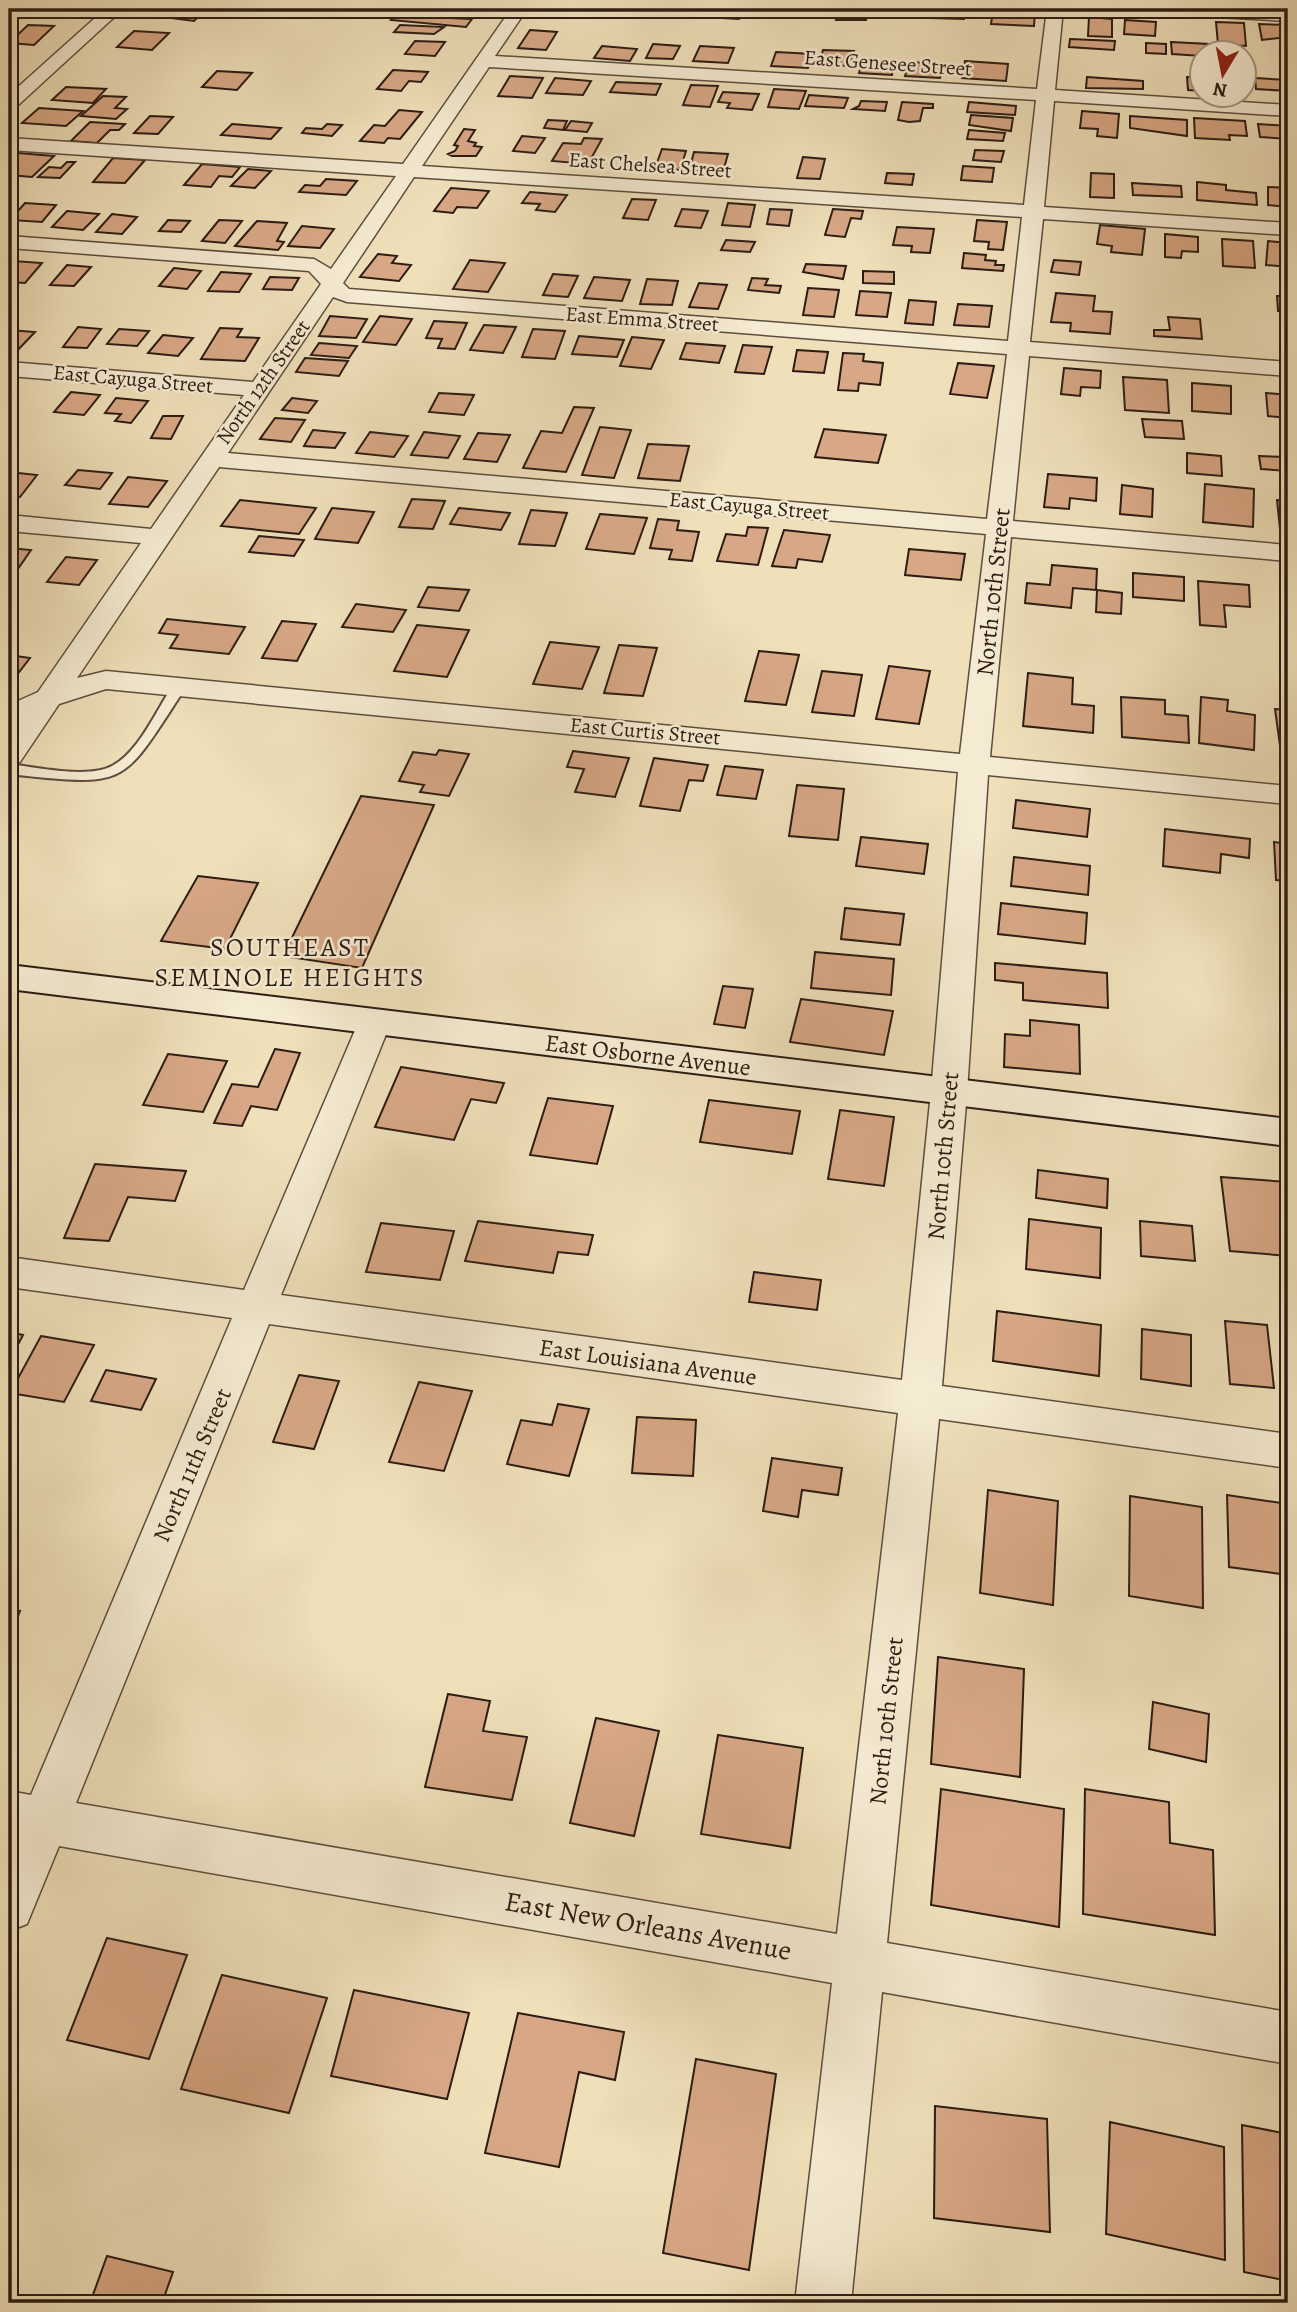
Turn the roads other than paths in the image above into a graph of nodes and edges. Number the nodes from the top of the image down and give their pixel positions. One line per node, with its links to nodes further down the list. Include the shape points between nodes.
1 (115, 9): 8 (street)
2 (519, 9): 6 (street, North 12th Street)
3 (1055, 9): 7 (street, North 10th Street)
4 (1162, 9): 5 (street)
5 (1288, 16)
6 (484, 61): 7 (street, East Genesee Street); 11 (street, North 12th Street)
7 (1045, 95): 9 (street, East Genesee Street); 12 (street, North 10th Street)
8 (9, 104)
9 (1288, 110)
10 (9, 144): 11 (street, East Chelsea Street)
11 (408, 172): 12 (street, East Chelsea Street); 15 (street, North 12th Street)
12 (1034, 213): 13 (street, East Chelsea Street); 16 (street, North 10th Street)
13 (1288, 229)
14 (9, 242): 15 (street, East Emma Street, via 314,265)
15 (331, 284): 16 (street, East Emma Street, via 348,296); 19 (street, North 12th Street)
16 (1018, 348): 18 (street, East Emma Street); 22 (street, North 10th Street)
17 (9, 369): 19 (street, East Cayuga Street)
18 (1288, 369)
19 (257, 389): 20 (street, North 12th Street)
20 (209, 459): 22 (street, East Cayuga Street); 23 (street, North 12th Street)
21 (9, 523): 23 (street)
22 (1001, 528): 24 (street, East Cayuga Street); 29 (street, North 10th Street)
23 (156, 537): 26 (street, North 12th Street)
24 (1288, 553)
25 (178, 687): 26 (street, East Curtis Street, via 106,680); 29 (street, East Curtis Street); 30 (lane, via 118,770 97,776)
26 (51, 696): 27 (street, East Curtis Street); 28 (street, North 12th Street)
27 (9, 715)
28 (9, 756)
29 (974, 763): 31 (street, East Curtis Street); 34 (street, North 10th Street)
30 (9, 769)
31 (1288, 795)
32 (9, 977): 33 (street, East Osborne Avenue)
33 (374, 1022): 34 (street, East Osborne Avenue); 37 (street, North 11th Street)
34 (949, 1092): 35 (street, East Osborne Avenue); 38 (street, North 10th Street)
35 (1288, 1133)
36 (9, 1272): 37 (street, East Louisiana Avenue)
37 (258, 1307): 38 (street, East Louisiana Avenue); 40 (street, North 11th Street)
38 (920, 1401): 39 (street, East Louisiana Avenue); 42 (street, North 10th Street)
39 (1288, 1451)
40 (26, 1817): 41 (street, North 11th Street); 42 (street, East New Orleans Avenue)
41 (9, 1908)
42 (860, 1964): 43 (street, East New Orleans Avenue); 44 (street, North 10th Street)
43 (1288, 2038)
44 (823, 2303)

